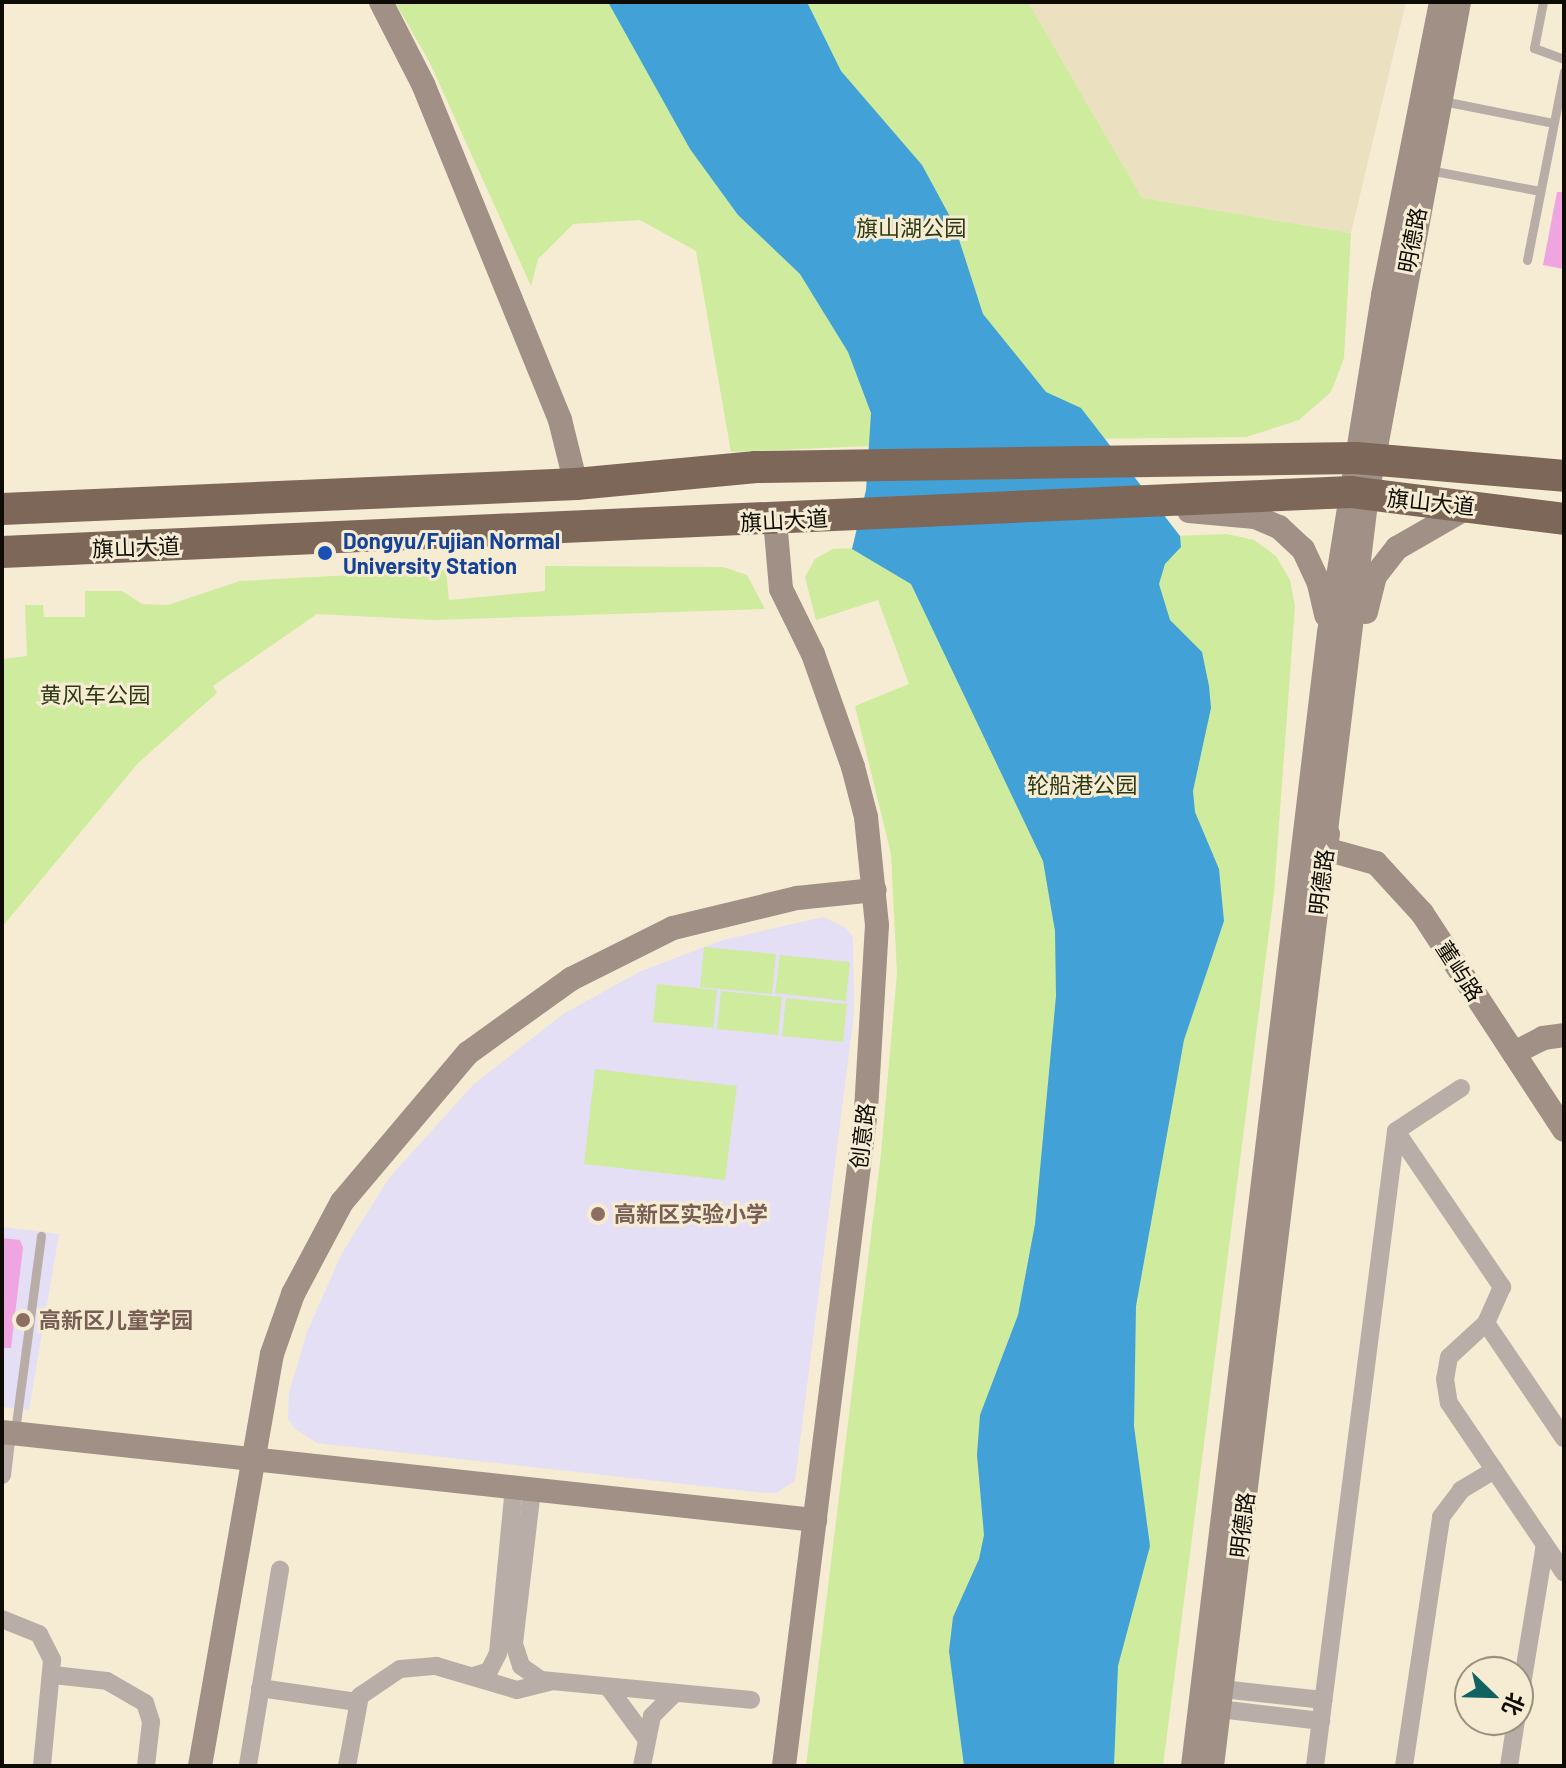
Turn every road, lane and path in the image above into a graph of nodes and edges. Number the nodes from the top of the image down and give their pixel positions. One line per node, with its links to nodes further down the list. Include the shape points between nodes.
1 (381, 2): 14 (street, via 423,84 560,420)
2 (1441, 2): 12 (street, 明德路)
3 (1459, 2): 7 (street, 明德路)
4 (1543, 2): 5 (lane, via 1534,48)
5 (1564, 59)
6 (1564, 72): 8 (lane)
7 (1439, 100): 8 (lane); 9 (street, 明德路)
8 (1553, 123): 10 (lane)
9 (1426, 169): 10 (lane); 12 (street, 明德路)
10 (1540, 191): 11 (lane)
11 (1527, 260)
12 (1364, 458): 13 (highway, 旗山大道); 14 (highway, 旗山大道, via 756,467); 16 (street, 明德路)
13 (1564, 476)
14 (576, 484): 17 (highway, 旗山大道)
15 (2, 489): 17 (highway)
16 (1359, 494): 18 (highway, 旗山大道); 19 (highway, 旗山大道); 24 (street); 25 (street, 明德路)
17 (154, 503): 20 (highway, 旗山大道)
18 (1119, 503): 22 (highway, 旗山大道); 24 (street, via 1255,517 1279,527 1303,549 1313,568)
19 (1470, 506): 21 (highway, 旗山大道); 25 (street, via 1412,536 1375,576)
20 (2, 509)
21 (1564, 519)
22 (775, 520): 23 (highway, 旗山大道); 26 (street, 创意路, via 775,572 846,743 866,817)
23 (2, 552)
24 (1329, 633): 66 (street)
25 (1325, 849): 28 (street, 董屿路, via 1376,863 1398,884); 52 (street, 明德路)
26 (875, 890): 36 (street, via 797,898 673,928 571,979 468,1053 342,1202 322,1234 272,1354); 40 (street, 创意路, via 874,1038)
27 (1564, 1035): 28 (street, via 1543,1038)
28 (1514, 1053): 30 (street, 董屿路)
29 (1461, 1088): 31 (street)
30 (1564, 1130)
31 (1396, 1131): 33 (street, via 1498,1277 1500,1298); 54 (street)
32 (41, 1236): 34 (lane)
33 (1486, 1323): 35 (street); 37 (street, via 1457,1345 1445,1379 1449,1403)
34 (8, 1433): 36 (street); 38 (street)
35 (1564, 1438)
36 (251, 1461): 39 (street); 62 (street)
37 (1494, 1470): 41 (street); 69 (street, via 1461,1490 1441,1517)
38 (2, 1475)
39 (523, 1489): 40 (street); 47 (street, via 498,1653 489,1671); 48 (street, via 514,1652 528,1673)
40 (815, 1520): 65 (street, 创意路)
41 (1545, 1545): 43 (street); 45 (street)
42 (280, 1570): 50 (street)
43 (1564, 1573)
44 (2, 1619): 46 (street, via 39,1634)
45 (1527, 1656)
46 (53, 1675): 60 (street); 61 (street, via 107,1681 145,1703 151,1722)
47 (473, 1676): 48 (street, via 517,1690); 55 (street, via 416,1665 384,1676)
48 (553, 1682): 49 (street)
49 (608, 1687): 51 (street); 58 (street)
50 (260, 1688): 55 (street); 59 (street)
51 (675, 1693): 53 (street); 58 (street, via 652,1716)
52 (1221, 1699): 54 (street); 56 (street); 67 (street, 明德路)
53 (751, 1700)
54 (1323, 1700): 56 (street)
55 (357, 1702): 63 (street)
56 (1321, 1721): 68 (street)
57 (1514, 1736): 70 (street)
58 (645, 1737): 64 (street)
59 (248, 1765)
60 (42, 1766)
61 (146, 1766)
62 (200, 1766)
63 (347, 1766)
64 (642, 1766)
65 (784, 1766)
66 (1193, 1766)
67 (1212, 1766)
68 (1315, 1766)
69 (1404, 1766)
70 (1509, 1766)

